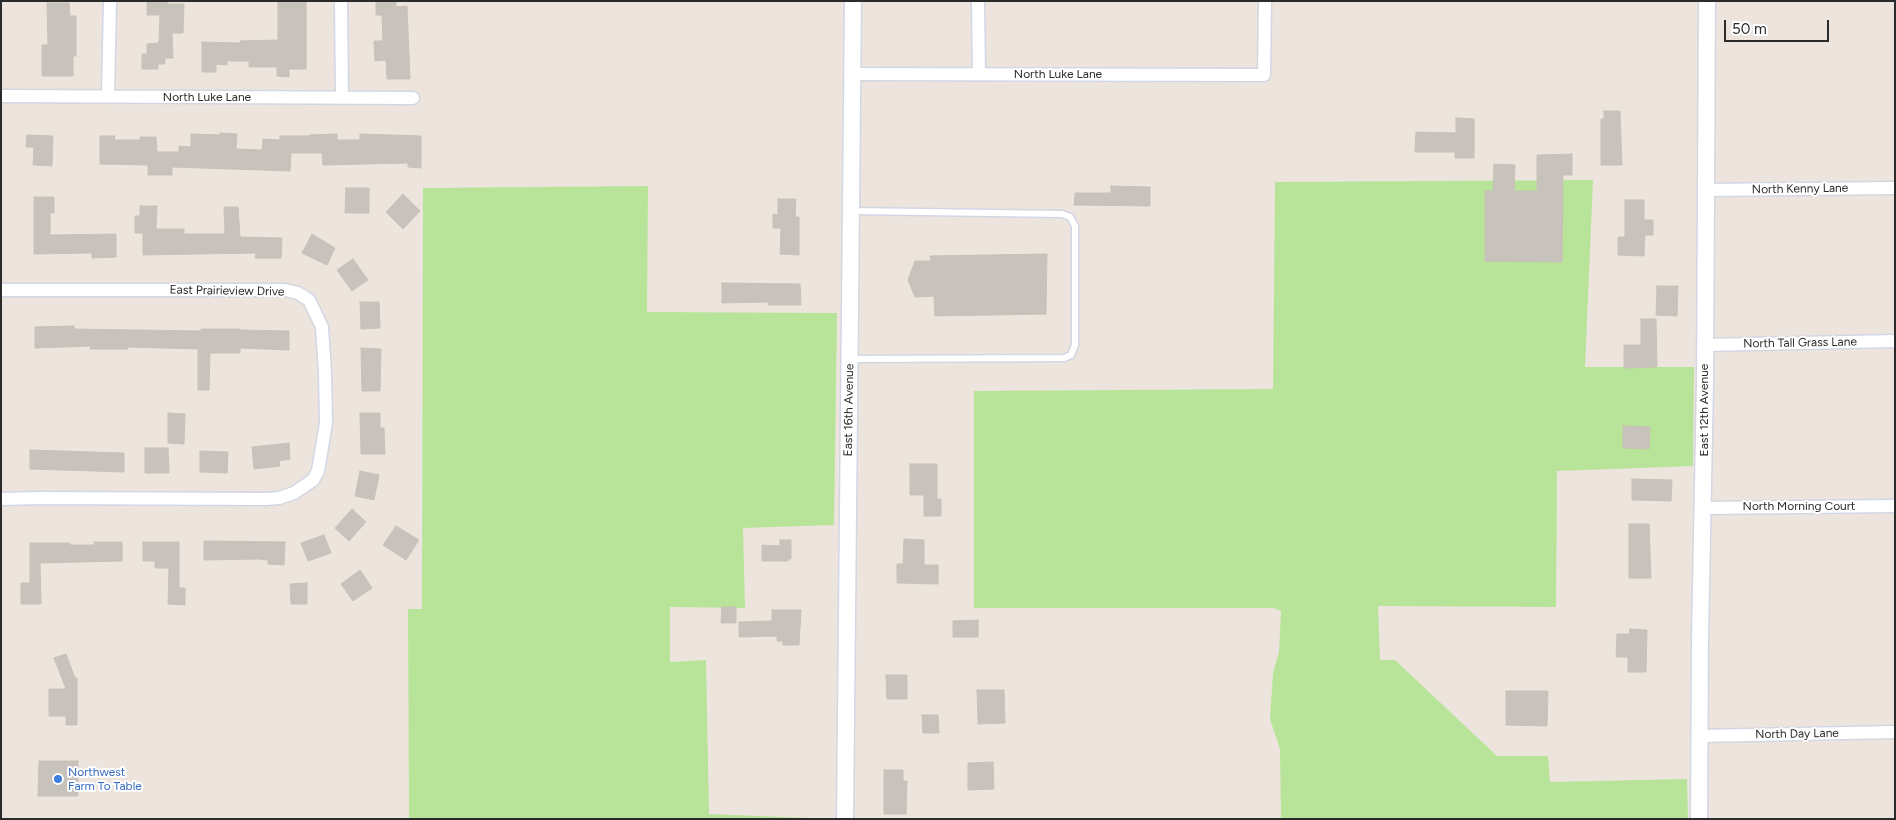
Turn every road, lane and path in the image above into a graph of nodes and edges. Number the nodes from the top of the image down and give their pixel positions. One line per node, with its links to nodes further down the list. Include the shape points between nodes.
1 (110, 1): 10 (street)
2 (341, 1): 11 (street)
3 (852, 1): 7 (street, East 16th Avenue)
4 (978, 1): 8 (street)
5 (1265, 1): 8 (street, North Luke Lane, via 1264,74)
6 (1707, 1): 14 (street, East 12th Avenue)
7 (852, 74): 8 (street, North Luke Lane); 15 (street, East 16th Avenue)
8 (979, 74)
9 (1, 96): 10 (street, North Luke Lane)
10 (108, 96): 11 (street, North Luke Lane)
11 (342, 97): 12 (street, North Luke Lane)
12 (413, 98)
13 (1895, 188): 14 (street, North Kenny Lane)
14 (1706, 190): 18 (street, East 12th Avenue)
15 (850, 211): 19 (street, East 16th Avenue); 19 (lane, via 1062,214 1070,218 1075,226 1075,345 1071,355 1064,358)
16 (1, 290): 20 (street, East Prairieview Drive, via 286,290 298,293 309,300 322,327 326,423 318,471 313,480 300,490 279,498)
17 (1895, 342): 18 (street, North Tall Grass Lane)
18 (1704, 345): 22 (street, East 12th Avenue)
19 (850, 359): 25 (street, East 16th Avenue)
20 (1, 499)
21 (1895, 506): 22 (street, North Morning Court)
22 (1703, 508): 24 (street, East 12th Avenue)
23 (1895, 732): 24 (street, North Day Lane)
24 (1700, 736): 26 (street, East 12th Avenue)
25 (845, 819)
26 (1699, 819)

